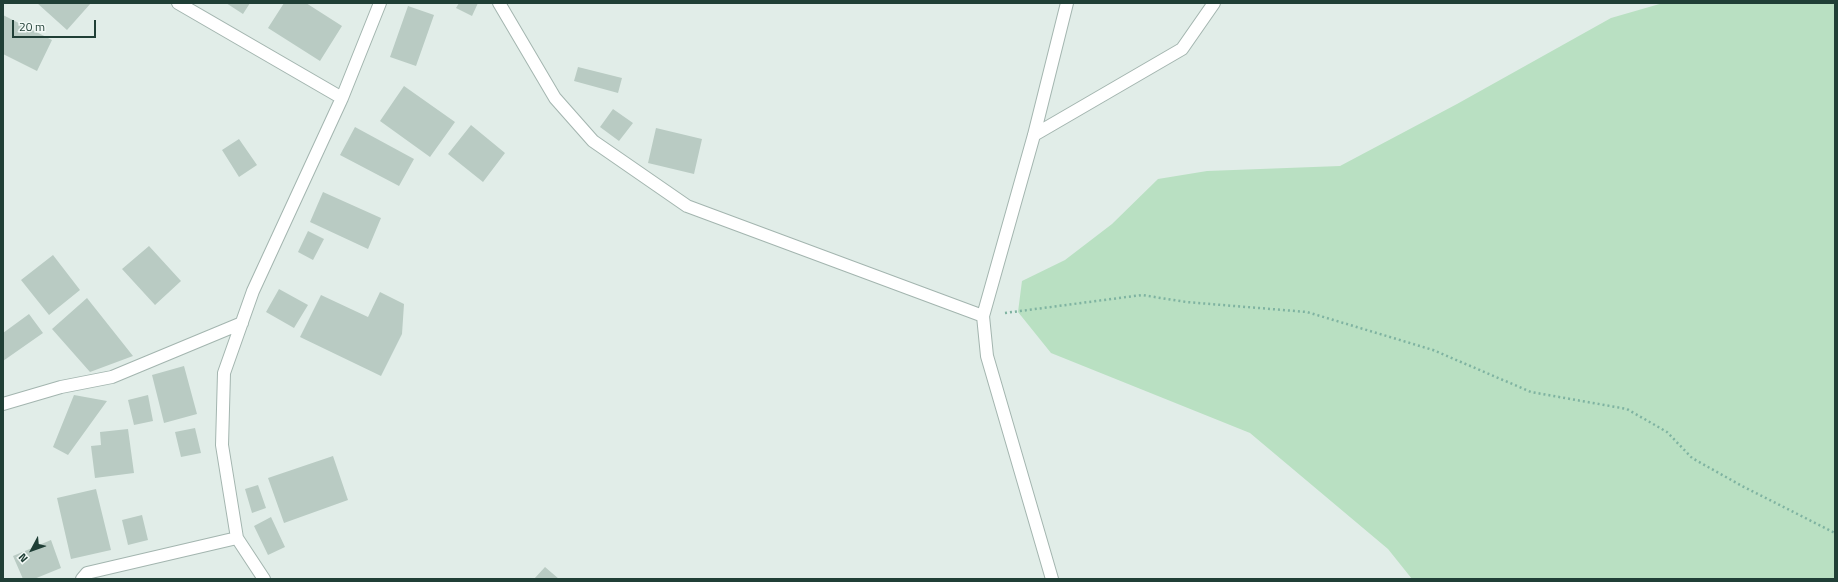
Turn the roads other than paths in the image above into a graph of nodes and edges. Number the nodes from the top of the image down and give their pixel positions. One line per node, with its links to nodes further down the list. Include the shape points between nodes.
1 (178, 3): 6 (street)
2 (380, 3): 6 (street)
3 (499, 3): 8 (street, via 555,98 593,141 687,206)
4 (1067, 3): 7 (street)
5 (1214, 3): 7 (street, via 1182,49)
6 (342, 98): 9 (street, via 253,291)
7 (1034, 135): 8 (street)
8 (983, 316): 14 (street, via 987,356)
9 (242, 324): 10 (street, via 112,377 61,387); 11 (street, via 224,373 222,445)
10 (3, 404)
11 (237, 538): 12 (street, via 87,573); 13 (street)
12 (82, 579)
13 (264, 579)
14 (1052, 579)

